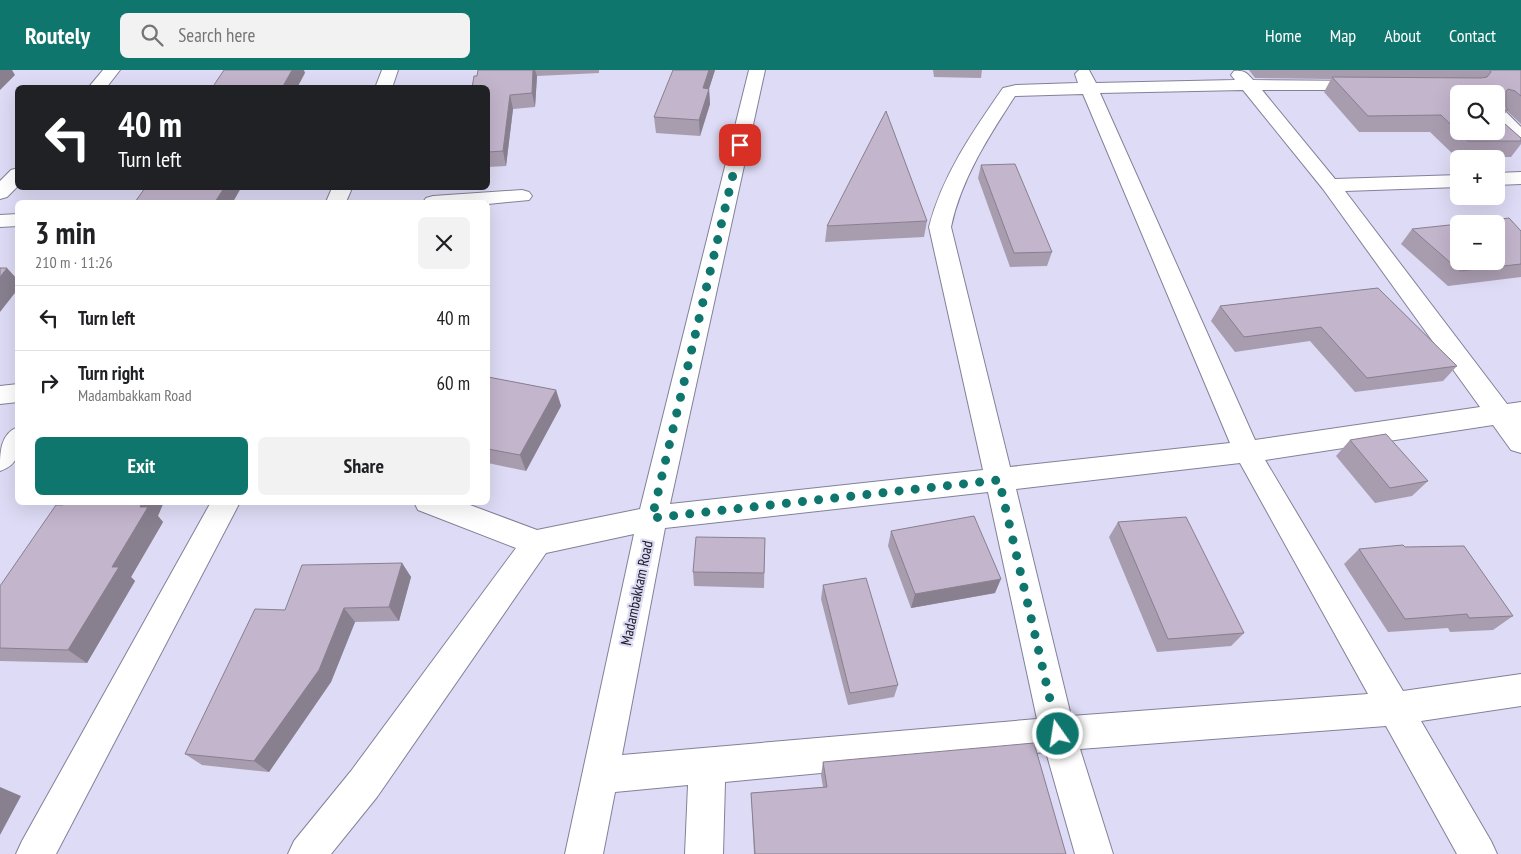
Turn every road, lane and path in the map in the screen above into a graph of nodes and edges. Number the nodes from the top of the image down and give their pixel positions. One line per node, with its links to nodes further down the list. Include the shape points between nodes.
1 (112, 70): 6 (street)
2 (390, 70): 7 (street)
3 (758, 70): 29 (street, Madambakkam Road)
4 (1242, 78): 5 (street); 8 (street); 15 (street)
5 (1086, 79): 24 (street); 26 (street, via 1009,92 981,134 944,210 940,227)
6 (99, 85)
7 (384, 85)
8 (1383, 86)
9 (1505, 121): 10 (street)
10 (1521, 137)
11 (15, 177): 16 (street)
12 (1521, 178): 13 (street)
13 (1505, 179)
14 (1450, 181): 15 (street)
15 (1330, 185): 21 (street)
16 (0, 193)
17 (522, 196): 18 (street)
18 (463, 200)
19 (15, 220): 20 (street)
20 (0, 221)
21 (1510, 413): 23 (street); 24 (street)
22 (15, 441): 25 (street)
23 (1521, 443)
24 (1246, 452): 26 (street); 32 (street)
25 (0, 460)
26 (999, 480): 29 (street); 33 (street)
27 (224, 505): 36 (street)
28 (436, 505): 30 (street)
29 (652, 518): 30 (street); 35 (street, Madambakkam Road)
30 (537, 543): 37 (street, via 364,784)
31 (1521, 690): 32 (street)
32 (1394, 709): 33 (street); 41 (street)
33 (1058, 734): 34 (street); 40 (street)
34 (707, 766): 35 (street); 39 (street)
35 (600, 775): 38 (street, Madambakkam Road)
36 (35, 854)
37 (306, 854)
38 (584, 854)
39 (704, 854)
40 (1094, 854)
41 (1478, 854)

